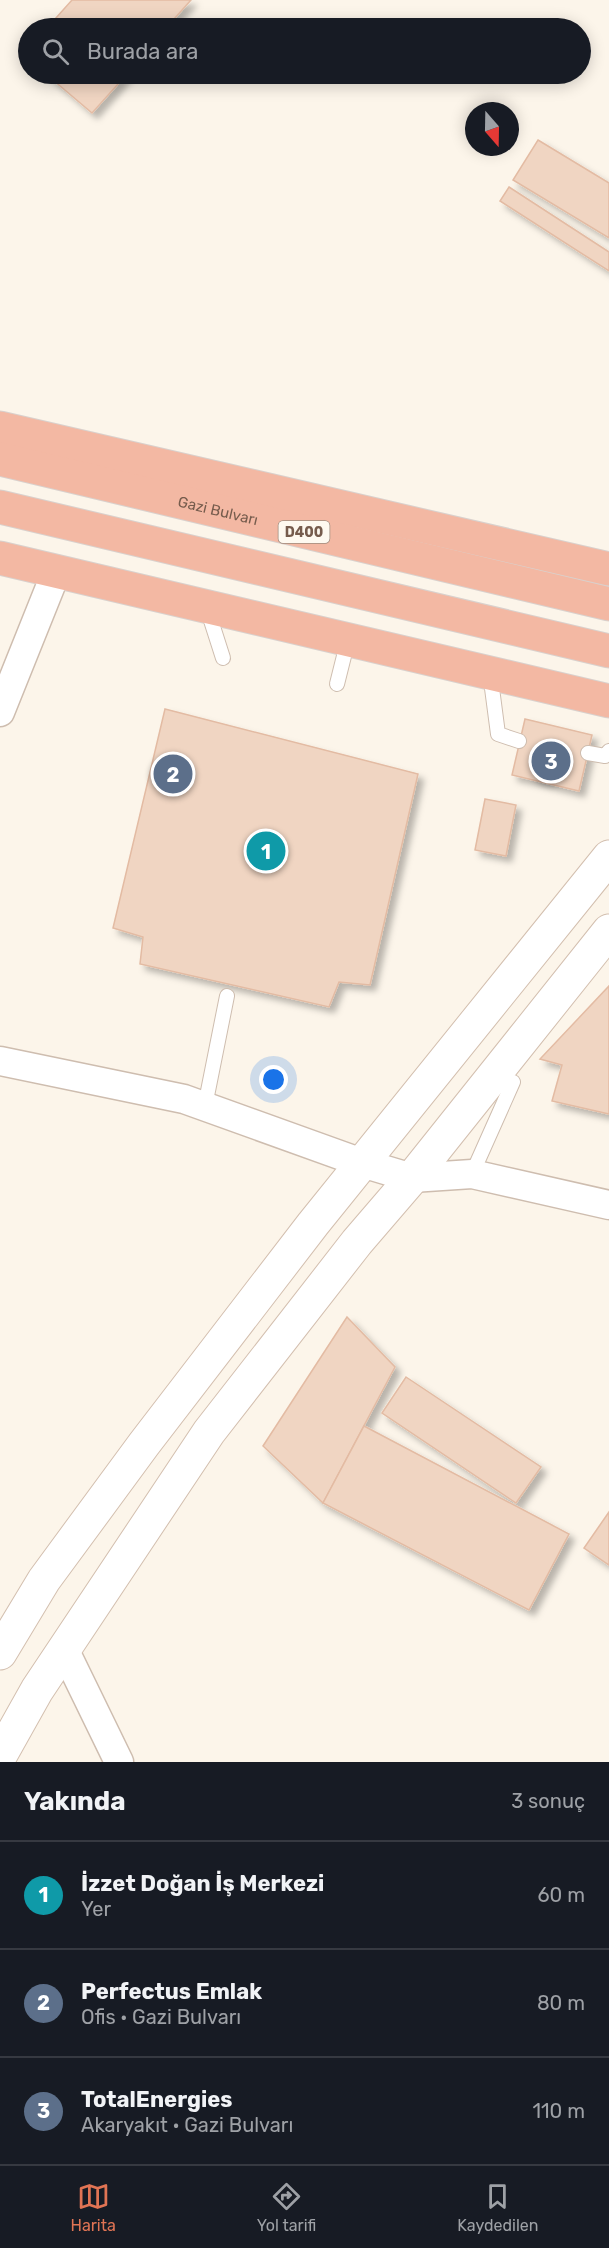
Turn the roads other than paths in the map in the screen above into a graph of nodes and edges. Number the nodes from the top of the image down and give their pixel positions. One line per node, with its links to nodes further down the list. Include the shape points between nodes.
1 (0, 428): 5 (highway)
2 (0, 459): 7 (highway, Gazi Bulvarı / D400)
3 (0, 507): 10 (highway)
4 (0, 558): 6 (highway)
5 (609, 569)
6 (57, 570): 8 (highway); 12 (street)
7 (609, 604)
8 (207, 606): 9 (highway); 11 (lane)
9 (348, 639): 13 (highway); 14 (lane)
10 (609, 651)
11 (223, 658)
12 (9, 664): 16 (street)
13 (490, 673): 15 (highway); 17 (lane, via 498,734)
14 (337, 684)
15 (609, 701)
16 (0, 712)
17 (519, 741)
18 (609, 751): 19 (lane, via 606,756)
19 (588, 753)
20 (609, 857): 26 (street)
21 (609, 931): 28 (street)
22 (227, 996): 25 (lane)
23 (0, 1060): 25 (street, via 184,1098)
24 (513, 1082): 27 (lane)
25 (205, 1106): 26 (street)
26 (362, 1163): 28 (street); 31 (street, via 144,1444 44,1580)
27 (472, 1174): 28 (street); 29 (street)
28 (412, 1178): 30 (street, via 357,1242 209,1432)
29 (609, 1205)
30 (64, 1649): 32 (street); 33 (street)
31 (0, 1653)
32 (0, 1756)
33 (119, 1762)

